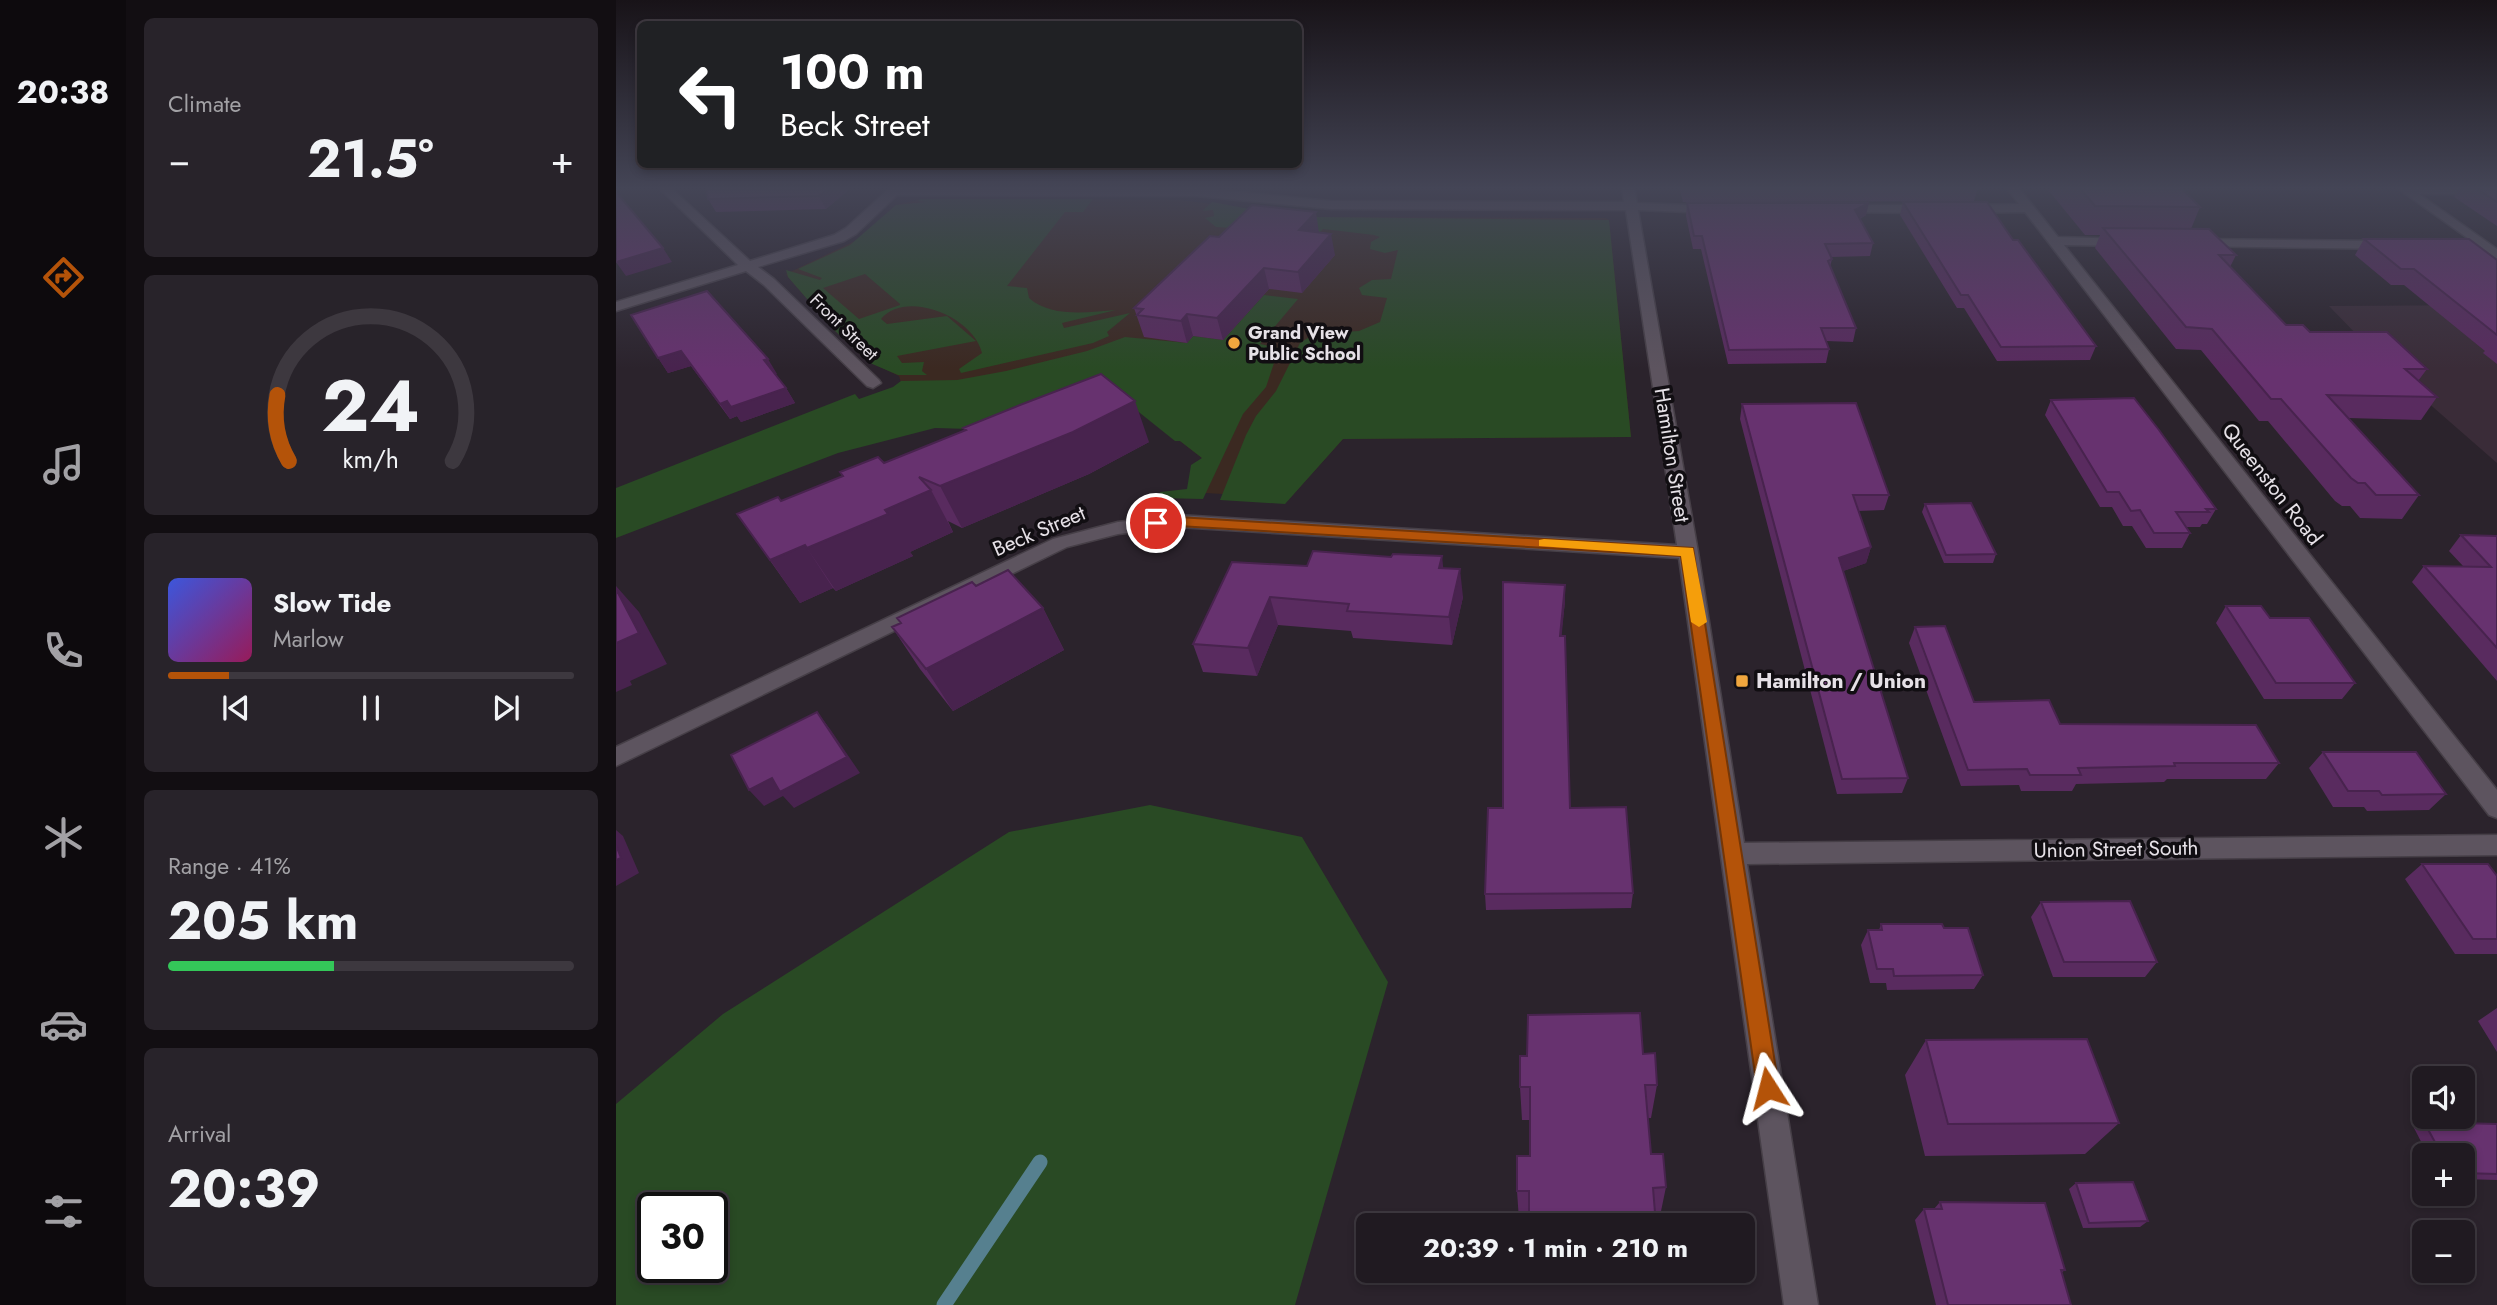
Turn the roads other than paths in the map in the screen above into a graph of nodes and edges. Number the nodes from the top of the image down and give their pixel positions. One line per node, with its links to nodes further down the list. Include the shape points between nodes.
1 (729, 248): 7 (street, Front Street)
2 (809, 248): 7 (street)
3 (1637, 248): 10 (street, Hamilton Street)
4 (2059, 248): 12 (street, Queenston Road)
5 (2465, 248): 6 (street)
6 (2495, 252)
7 (750, 267): 8 (street); 9 (street, Front Street)
8 (616, 307)
9 (873, 383)
10 (1688, 552): 11 (street, Beck Street, via 1178,522 1095,530); 14 (street, Hamilton Street)
11 (616, 757)
12 (2497, 808)
13 (2497, 845): 14 (street, Union Street South)
14 (1734, 854): 15 (street, Hamilton Street)
15 (1801, 1305)

